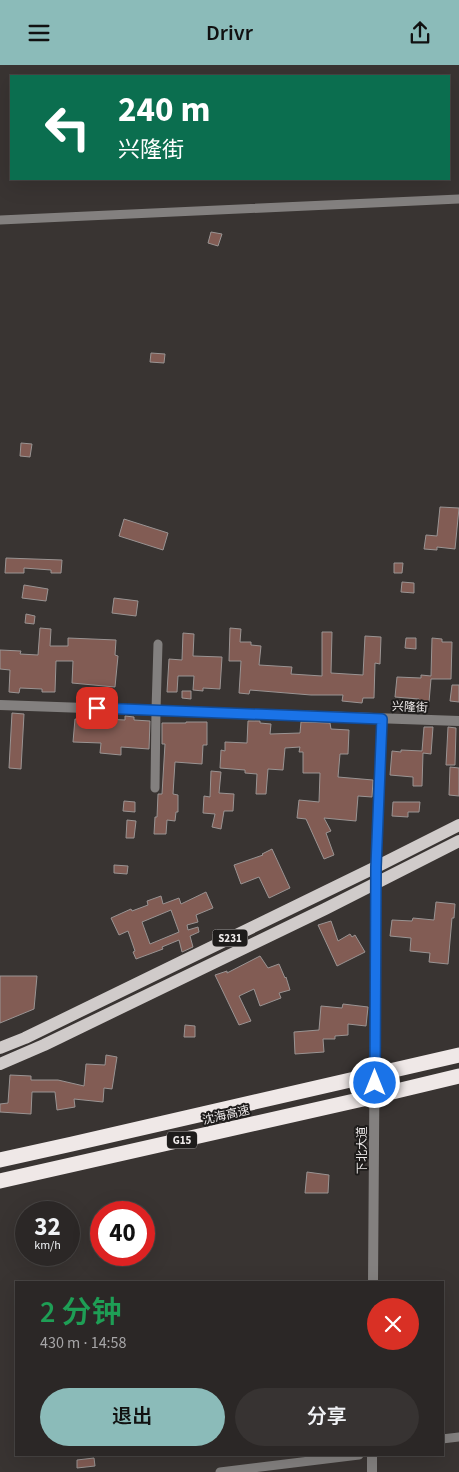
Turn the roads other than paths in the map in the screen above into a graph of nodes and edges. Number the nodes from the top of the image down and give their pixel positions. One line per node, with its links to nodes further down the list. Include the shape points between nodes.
1 (459, 199): 2 (street)
2 (0, 220)
3 (158, 644): 5 (street)
4 (0, 705): 5 (street, 兴隆街)
5 (156, 710): 6 (street, 兴隆街); 8 (street)
6 (382, 719): 7 (street, 兴隆街); 11 (street, 下北大道)
7 (459, 721)
8 (155, 788)
9 (459, 825): 11 (main road, S231)
10 (459, 841): 12 (main road, S231)
11 (376, 867): 12 (street, 下北大道); 13 (main road, S231)
12 (376, 883): 15 (main road, S231); 19 (street, 下北大道)
13 (0, 1048)
14 (459, 1055): 17 (highway, 沈海高速 / G15)
15 (0, 1064)
16 (459, 1076): 18 (highway, 沈海高速 / G15)
17 (0, 1160)
18 (0, 1181)
19 (373, 1281)
20 (459, 1437): 21 (street)
21 (444, 1439)
22 (351, 1456): 24 (street)
23 (372, 1456): 25 (street)
24 (220, 1472)
25 (372, 1472)

